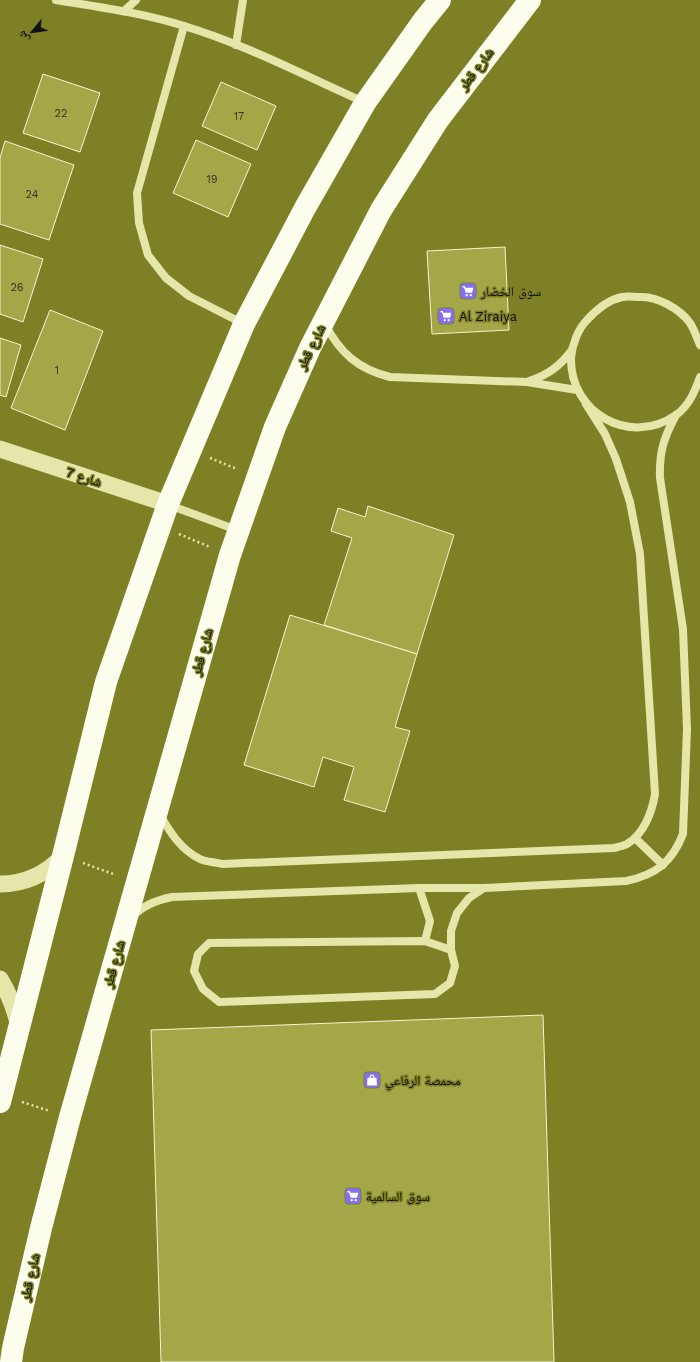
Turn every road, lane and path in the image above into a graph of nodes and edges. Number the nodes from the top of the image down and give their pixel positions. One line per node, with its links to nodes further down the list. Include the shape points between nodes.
1 (56, 0): 6 (lane)
2 (136, 0): 6 (lane)
3 (243, 0): 8 (lane)
4 (440, 0): 9 (main road)
5 (530, 0): 10 (main road, شارع قطر, via 438,120 381,210)
6 (124, 11): 7 (lane)
7 (184, 26): 8 (lane); 11 (lane, via 137,193 139,223 148,255 166,278 189,296)
8 (236, 44): 9 (lane)
9 (365, 103): 11 (main road, via 305,208)
10 (324, 321): 15 (lane, via 342,350 354,362 390,378); 21 (main road, شارع قطر, via 275,427)
11 (244, 324): 20 (main road)
12 (700, 345): 13 (lane, via 690,323 671,306 647,296 621,297 598,308 581,326)
13 (572, 350): 15 (lane, via 552,371); 16 (lane, via 571,370)
14 (700, 377): 18 (lane, via 693,395)
15 (526, 382): 16 (lane)
16 (577, 390): 17 (lane)
17 (586, 404): 18 (lane, via 606,420 629,427 654,426); 27 (lane, via 605,434 616,459 630,502 640,554 655,794 648,819)
18 (676, 415): 29 (lane, via 665,438 659,463 684,629 687,729 683,834 678,846)
19 (0, 449): 22 (street, شارع 7)
20 (190, 451): 21 (path); 22 (main road)
21 (257, 477): 24 (main road, شارع قطر)
22 (168, 504): 23 (main road); 24 (lane)
23 (160, 526): 25 (path); 28 (main road, via 106,682)
24 (238, 531): 25 (main road, شارع قطر)
25 (230, 555): 26 (main road, شارع قطر)
26 (157, 812): 27 (lane, via 171,835 187,850 201,859 222,864 614,848); 30 (main road, شارع قطر)
27 (635, 838): 29 (lane)
28 (64, 856): 30 (path); 31 (street, via 55,865 33,878); 38 (main road)
29 (663, 865): 33 (lane, via 653,873 626,881)
30 (137, 883): 34 (main road, شارع قطر)
31 (0, 884)
32 (419, 888): 33 (lane); 34 (lane, via 172,897 146,905); 35 (lane, via 430,920)
33 (484, 888): 36 (lane, via 468,898 457,913 451,931)
34 (125, 925): 40 (main road, شارع قطر)
35 (425, 941): 36 (lane); 36 (lane, via 209,943 198,954 194,971 203,989 219,1002 435,994 450,983 455,966)
36 (451, 950)
37 (0, 979): 38 (street, via 15,1009)
38 (19, 1028): 39 (main road)
39 (1, 1099): 40 (path)
40 (70, 1117): 41 (main road, شارع قطر)
41 (11, 1362)

